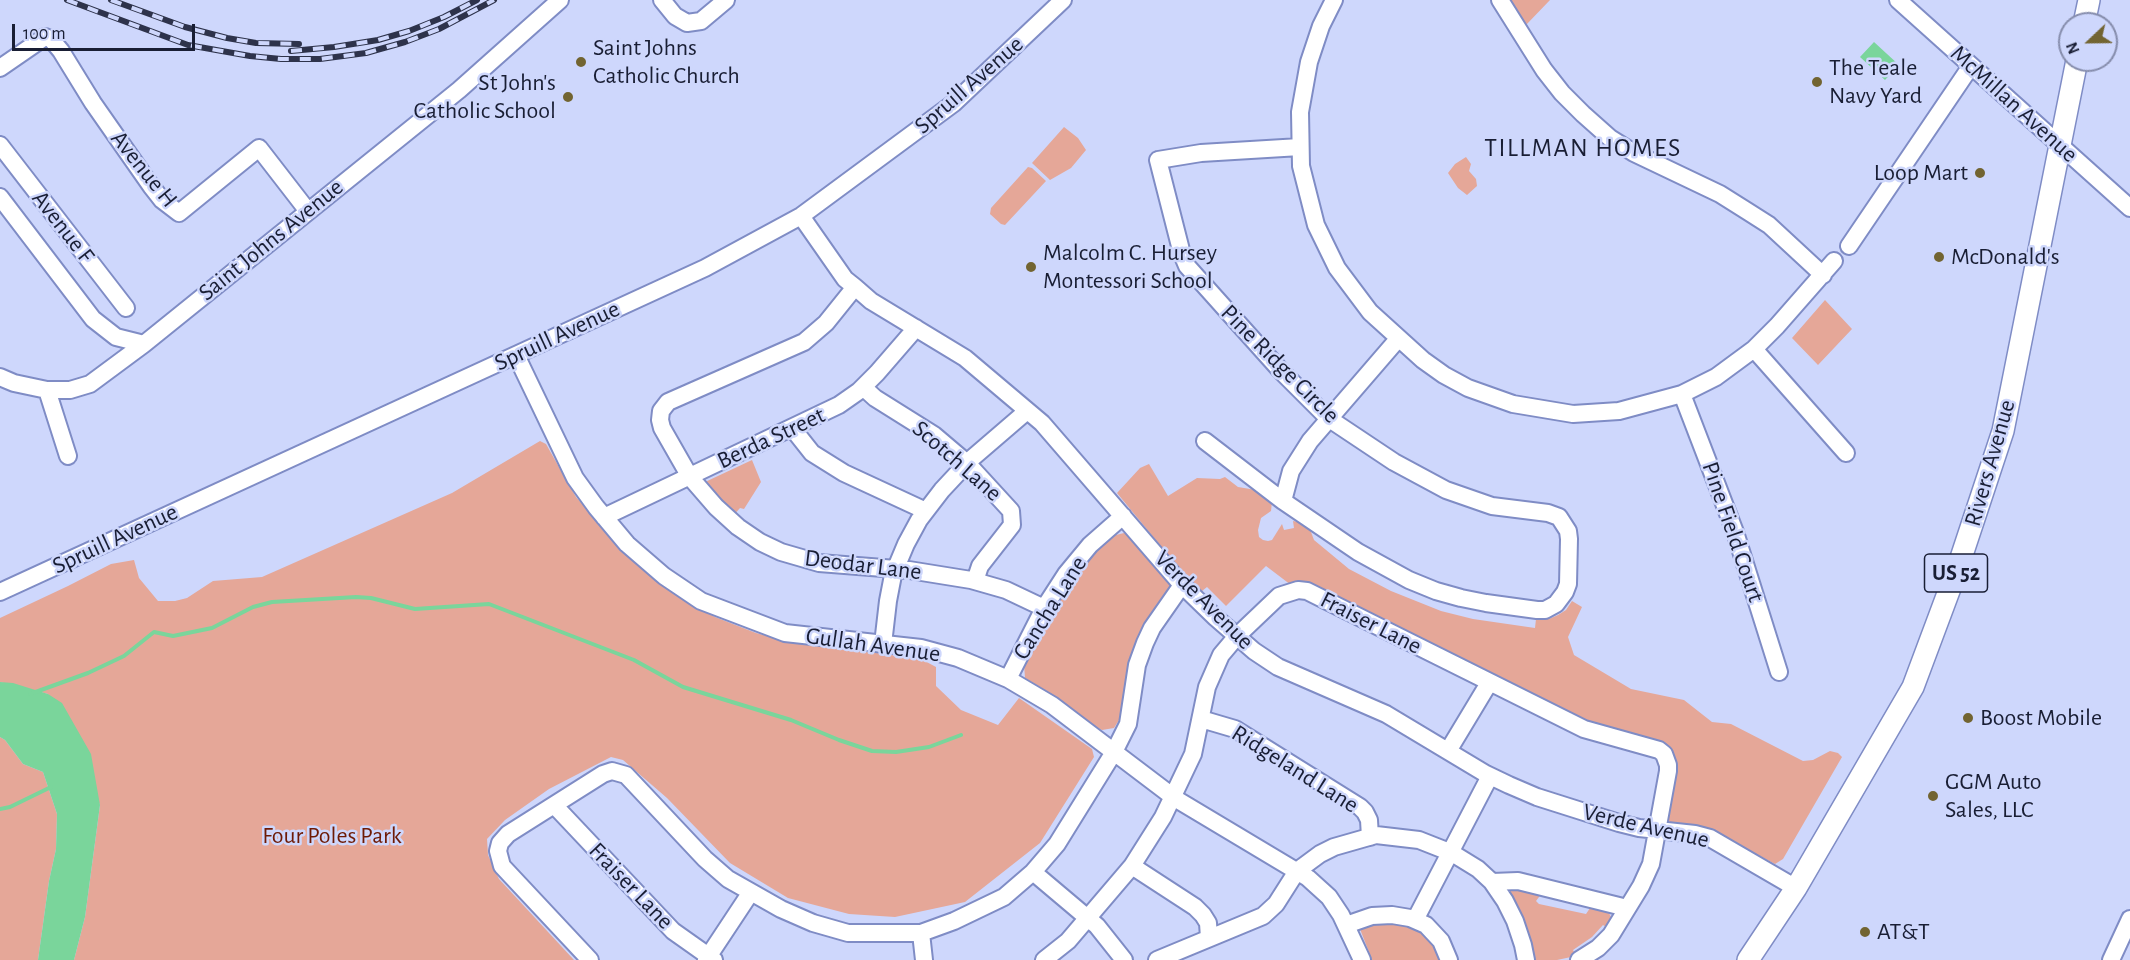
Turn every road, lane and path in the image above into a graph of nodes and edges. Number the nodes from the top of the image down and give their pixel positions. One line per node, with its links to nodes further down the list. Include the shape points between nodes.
1 (560, 0): 16 (street, Saint Johns Avenue, via 459,90)
2 (662, 0): 3 (street, via 687,23 701,21)
3 (726, 0)
4 (1063, 0): 17 (street, Spruill Avenue, via 954,103)
5 (1335, 0): 13 (street, via 1321,26 1304,79)
6 (1500, 0): 20 (street, via 1544,70 1596,126 1634,153 1747,211)
7 (1898, 0): 8 (street, McMillan Avenue)
8 (1971, 66): 12 (street, McMillan Avenue); 18 (street)
9 (0, 68): 16 (street, Avenue H, via 45,37 51,39 151,186 179,213 259,148)
10 (2075, 72): 12 (main road, Rivers Avenue / US 52)
11 (0, 145): 22 (street, Avenue F)
12 (2061, 146): 15 (street, McMillan Avenue); 67 (main road, Rivers Avenue / US 52, via 2003,431 1959,564 1913,687)
13 (1300, 147): 24 (street, via 1305,188 1324,244 1350,288); 33 (street, Pine Ridge Circle, via 1201,153 1158,160 1187,266)
14 (0, 197): 25 (street, via 93,319 116,337)
15 (2130, 208)
16 (307, 210): 25 (street, Saint Johns Avenue)
17 (801, 216): 21 (street, Verde Avenue, via 845,279); 27 (street, Spruill Avenue, via 705,268)
18 (1849, 246)
19 (1834, 261): 20 (street)
20 (1823, 275): 26 (street)
21 (855, 287): 23 (street, Verde Avenue); 39 (street, Deodar Lane, via 826,323 804,342 669,402 661,411 662,428)
22 (126, 308)
23 (916, 328): 29 (street, Berda Street); 32 (street, Verde Avenue, via 965,358)
24 (1398, 339): 31 (street, via 1444,375 1506,402 1534,409 1595,414 1639,407); 33 (street)
25 (144, 344): 30 (street, Saint Johns Avenue, via 90,384 70,390)
26 (1754, 349): 31 (street, via 1716,377); 36 (street)
27 (516, 355): 43 (street, Gullah Avenue, via 570,468); 47 (street, Spruill Avenue)
28 (0, 377): 30 (street, Saint Johns Avenue)
29 (863, 387): 34 (street, Berda Street, via 839,405); 38 (street, Scotch Lane, via 934,435)
30 (47, 390): 37 (street)
31 (1682, 394): 51 (street, Pine Field Court, via 1731,520)
32 (1028, 411): 38 (street); 42 (street, Verde Avenue)
33 (1328, 418): 40 (street, via 1291,471); 40 (street, Pine Ridge Circle, via 1394,462 1446,490 1492,506 1559,517 1569,539 1565,592 1556,604 1537,610 1436,591 1358,552)
34 (793, 429): 39 (street, Berda Street); 41 (street, via 812,453 834,467)
35 (1205, 441): 40 (street, Pine Ridge Circle)
36 (1846, 453)
37 (68, 456)
38 (967, 464): 41 (street); 45 (street, Scotch Lane, via 1005,502 1012,519 1012,525 980,566)
39 (690, 477): 43 (street, Berda Street); 44 (street, Deodar Lane, via 738,527 781,552 819,563)
40 (1283, 501)
41 (926, 511): 44 (street)
42 (1123, 516): 46 (street, Verde Avenue); 48 (street, Cancha Lane, via 1090,545)
43 (604, 517): 50 (street, Gullah Avenue, via 627,544 701,601 785,633)
44 (896, 569): 45 (street, Deodar Lane); 50 (street)
45 (975, 581): 48 (street, Deodar Lane)
46 (1182, 585): 49 (street, Verde Avenue); 56 (street, via 1145,643 1137,665 1128,724)
47 (0, 592)
48 (1044, 608): 52 (street, Cancha Lane)
49 (1236, 636): 53 (street, Fraiser Lane, via 1279,596 1307,591); 54 (street, Fraiser Lane, via 1215,667); 55 (street, Verde Avenue, via 1278,667 1386,714)
50 (883, 644): 52 (street, Gullah Avenue, via 921,648 958,658)
51 (1779, 672)
52 (1008, 679): 56 (street, Gullah Avenue, via 1052,705)
53 (1489, 683): 55 (street); 60 (street, Fraiser Lane, via 1584,729 1659,750 1668,765)
54 (1201, 719): 58 (street, Fraiser Lane, via 1193,754); 61 (street, Ridgeland Lane, via 1235,729 1360,807 1369,820)
55 (1448, 751): 57 (street, Verde Avenue)
56 (1114, 752): 58 (street, Gullah Avenue); 64 (street, via 1057,844)
57 (1490, 776): 60 (street, Verde Avenue, via 1537,797 1619,823); 62 (street)
58 (1173, 797): 63 (street, Fraiser Lane); 65 (street, Gullah Avenue)
59 (554, 805): 68 (street, via 603,774 612,771 626,775 705,860); 76 (street, Fraiser Lane, via 673,931); 77 (street, via 508,834 500,843 499,859)
60 (1658, 830): 67 (street, Verde Avenue, via 1710,838); 69 (street, Fraiser Lane, via 1651,864)
61 (1370, 837): 62 (street, via 1419,840); 65 (street, via 1334,847)
62 (1452, 853): 66 (street); 72 (street)
63 (1132, 866): 70 (street, Fraiser Lane); 75 (street, via 1195,907 1208,923)
64 (1033, 872): 70 (street); 74 (street, via 1004,897)
65 (1298, 872): 73 (street, Gullah Avenue, via 1329,897); 75 (street, via 1263,916)
66 (1492, 882): 69 (street, via 1518,881); 84 (street, via 1515,921)
67 (1796, 888): 86 (main road, Rivers Avenue / US 52)
68 (752, 892): 74 (street, via 813,923 848,933); 76 (street)
69 (1627, 908): 85 (street, Fraiser Lane, via 1611,935)
70 (1089, 918): 79 (street, Fraiser Lane); 80 (street)
71 (2130, 919): 87 (street)
72 (1415, 920): 73 (street, via 1372,916); 83 (street, via 1426,925 1441,941)
73 (1346, 925): 82 (street, Gullah Avenue)
74 (921, 933): 78 (street)
75 (1209, 938): 81 (street)
76 (710, 959)
77 (590, 960)
78 (924, 960)
79 (1044, 960)
80 (1124, 960)
81 (1157, 960)
82 (1362, 960)
83 (1449, 960)
84 (1526, 960)
85 (1579, 960)
86 (1748, 960)
87 (2111, 960)

